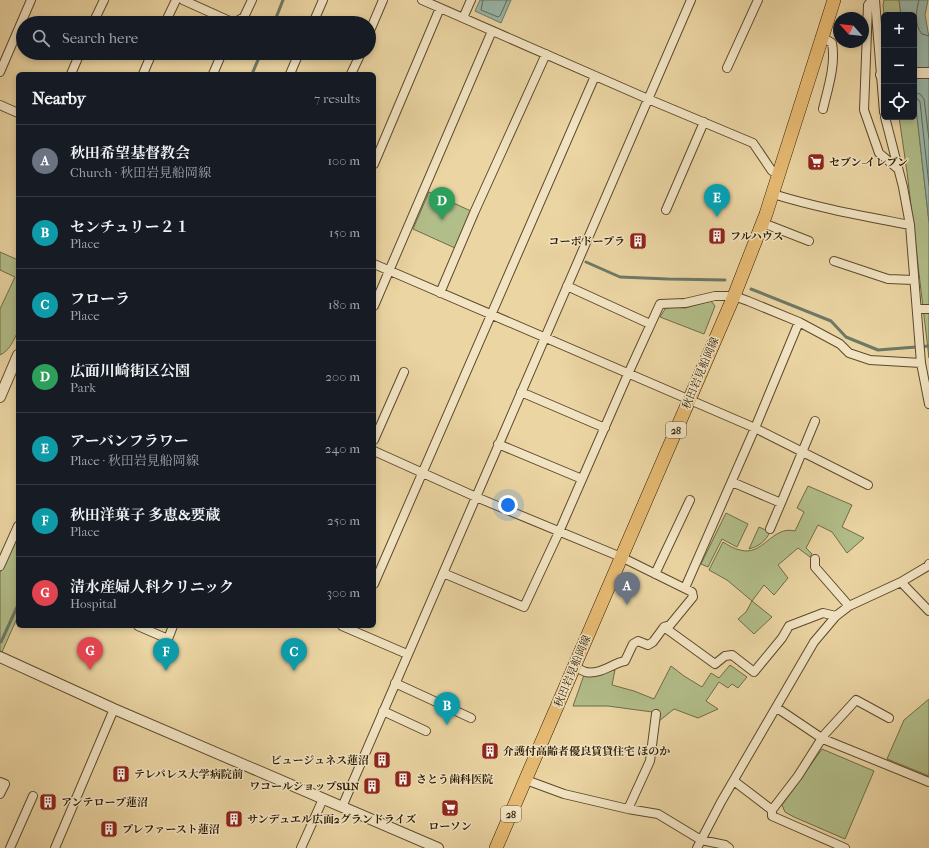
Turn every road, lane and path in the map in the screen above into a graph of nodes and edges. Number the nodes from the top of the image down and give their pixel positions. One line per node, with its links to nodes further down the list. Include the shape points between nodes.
1 (31, 0): 15 (street)
2 (104, 0): 16 (street)
3 (176, 0): 17 (street)
4 (252, 0): 19 (street)
5 (323, 0): 20 (street)
6 (383, 0): 21 (street)
7 (422, 0): 14 (street)
8 (471, 0): 22 (street)
9 (691, 0): 43 (street)
10 (758, 0): 33 (street)
11 (834, 0): 25 (main road, 秋田岩見船岡線 / 28)
12 (874, 0): 32 (street); 50 (street, via 868,5 864,110 879,153)
13 (187, 1): 18 (street)
14 (440, 8): 22 (street); 49 (street)
15 (24, 16)
16 (96, 16)
17 (168, 16)
18 (219, 16)
19 (244, 16)
20 (316, 16)
21 (376, 16)
22 (463, 18): 23 (street)
23 (492, 31): 26 (street); 59 (street)
24 (16, 35): 34 (street)
25 (822, 37): 45 (street, via 832,43 834,50); 51 (main road, 秋田岩見船岡線 / 28)
26 (546, 54): 42 (street); 62 (street)
27 (77, 60): 35 (street)
28 (149, 60): 36 (street)
29 (219, 60): 37 (street)
30 (296, 60): 38 (street)
31 (357, 60): 39 (street)
32 (881, 65)
33 (727, 68)
34 (0, 72)
35 (71, 72)
36 (144, 72)
37 (214, 72)
38 (291, 72)
39 (353, 72)
40 (917, 73): 41 (street)
41 (929, 73)
42 (595, 76): 43 (street); 67 (street)
43 (648, 99): 48 (street); 61 (street)
44 (0, 105): 46 (street)
45 (823, 109)
46 (16, 111)
47 (886, 120): 50 (street)
48 (704, 122): 51 (street, via 753,143 772,171); 53 (street)
49 (376, 159)
50 (898, 169): 55 (street)
51 (780, 173): 52 (main road, 秋田岩見船岡線 / 28)
52 (773, 194): 54 (main road, 秋田岩見船岡線 / 28); 55 (street, via 794,201)
53 (666, 210)
54 (763, 223): 56 (street); 63 (main road, 秋田岩見船岡線 / 28)
55 (910, 225): 60 (street)
56 (809, 241)
57 (834, 261): 60 (street, via 888,279)
58 (376, 265): 59 (street)
59 (390, 271): 62 (street); 64 (street)
60 (914, 280): 65 (street)
61 (567, 286): 69 (street); 70 (street)
62 (440, 293): 67 (street)
63 (734, 296): 68 (street); 69 (street, via 715,296 685,303 660,304); 77 (main road, 秋田岩見船岡線 / 28)
64 (376, 302)
65 (917, 309): 66 (street); 72 (street)
66 (928, 309)
67 (491, 314): 70 (street); 86 (street)
68 (799, 322): 72 (street, via 840,344 849,353 870,360); 81 (street)
69 (650, 324): 74 (street)
70 (545, 338): 74 (street); 75 (street)
71 (16, 361): 76 (street)
72 (921, 363): 78 (street)
73 (404, 372): 82 (street)
74 (628, 374): 77 (street); 80 (street)
75 (521, 392): 80 (street); 83 (street)
76 (0, 397)
77 (689, 400): 81 (street); 96 (main road, 秋田岩見船岡線 / 28)
78 (929, 404)
79 (816, 421): 85 (street)
80 (604, 428): 87 (street)
81 (755, 428): 85 (street); 88 (street)
82 (376, 435)
83 (498, 444): 87 (street); 90 (street)
84 (376, 452): 86 (street)
85 (803, 453): 89 (street); 92 (street)
86 (422, 473): 90 (street); 102 (street)
87 (582, 480): 95 (street)
88 (732, 482): 92 (street); 104 (street)
89 (868, 485)
90 (476, 497): 95 (street); 100 (street)
91 (690, 500): 101 (street)
92 (781, 503): 93 (street)
93 (770, 529)
94 (16, 530): 99 (street)
95 (559, 532): 96 (street); 100 (street, via 524,607)
96 (621, 558): 101 (street); 114 (main road, 秋田岩見船岡線 / 28)
97 (815, 559): 105 (street, via 815,567)
98 (929, 564): 103 (street)
99 (0, 566)
100 (443, 573): 112 (street)
101 (655, 574): 104 (street)
102 (376, 579)
103 (901, 582): 105 (street); 106 (street)
104 (685, 588): 108 (street, via 692,592 693,597 670,625)
105 (849, 606): 107 (street)
106 (929, 611)
107 (836, 616): 108 (street, via 823,613 789,626 754,672 732,655 725,656 715,664); 116 (street, via 814,642)
108 (664, 627): 114 (street, via 648,645 638,642 633,644 625,661 606,669 586,672)
109 (143, 628): 110 (street, via 168,639)
110 (172, 628)
111 (355, 628): 112 (street)
112 (408, 654): 115 (street)
113 (0, 658): 117 (street)
114 (574, 666): 124 (main road, 秋田岩見船岡線 / 28)
115 (395, 683): 118 (street); 120 (street)
116 (777, 708): 123 (street); 125 (street)
117 (114, 709): 130 (street); 137 (street)
118 (383, 711): 122 (street); 131 (street)
119 (656, 714): 132 (street, via 650,761)
120 (471, 718)
121 (889, 718): 123 (street, via 856,700)
122 (426, 731)
123 (823, 739): 127 (street); 133 (street)
124 (526, 780): 132 (street, via 564,794); 140 (main road, 秋田岩見船岡線 / 28)
125 (734, 781): 133 (street); 134 (street)
126 (0, 782): 128 (street, via 5,784)
127 (929, 782)
128 (0, 794)
129 (33, 796): 136 (street)
130 (323, 799): 131 (street); 138 (street)
131 (342, 807): 139 (street)
132 (628, 809): 134 (street, via 658,814)
133 (772, 810): 135 (street, via 772,816)
134 (701, 840): 141 (street); 142 (street)
135 (840, 847)
136 (10, 848)
137 (54, 848)
138 (301, 848)
139 (438, 848)
140 (496, 848)
141 (697, 848)
142 (729, 848)

